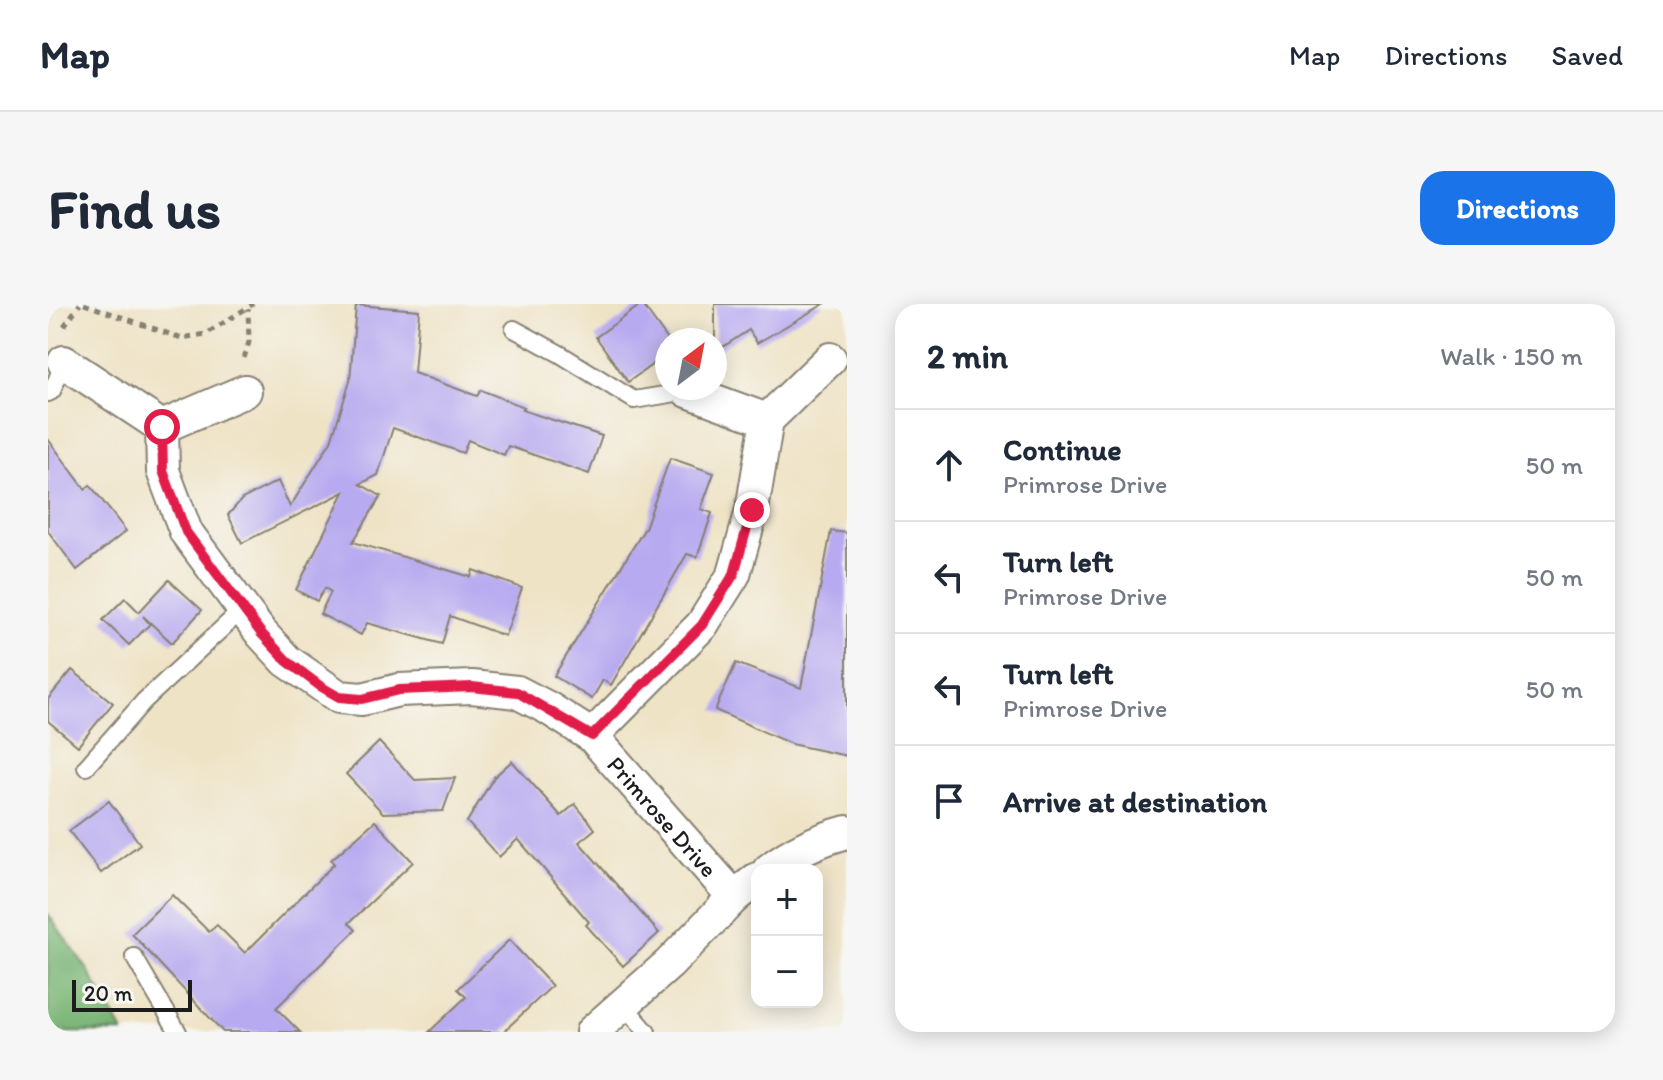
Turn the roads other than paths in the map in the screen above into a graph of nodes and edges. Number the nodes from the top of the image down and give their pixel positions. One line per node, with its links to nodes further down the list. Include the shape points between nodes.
1 (514, 329): 6 (lane, via 634,400)
2 (830, 359): 8 (street)
3 (64, 362): 5 (lane); 9 (street)
4 (245, 391): 9 (street)
5 (48, 393)
6 (655, 396)
7 (713, 400): 8 (street)
8 (767, 420): 11 (street, Primrose Drive, via 752,510 734,574 702,625)
9 (162, 427): 10 (street, Primrose Drive, via 163,471 186,532)
10 (244, 608): 11 (street, Primrose Drive, via 287,661 339,697 472,687 517,692); 12 (lane, via 144,701)
11 (592, 736): 15 (street, Primrose Drive)
12 (86, 767)
13 (847, 832): 14 (street, via 817,840)
14 (777, 864)
15 (746, 888): 17 (street, Primrose Drive)
16 (134, 957): 18 (lane)
17 (622, 1003): 19 (street, Primrose Drive); 20 (lane)
18 (178, 1032)
19 (592, 1032)
20 (647, 1032)

